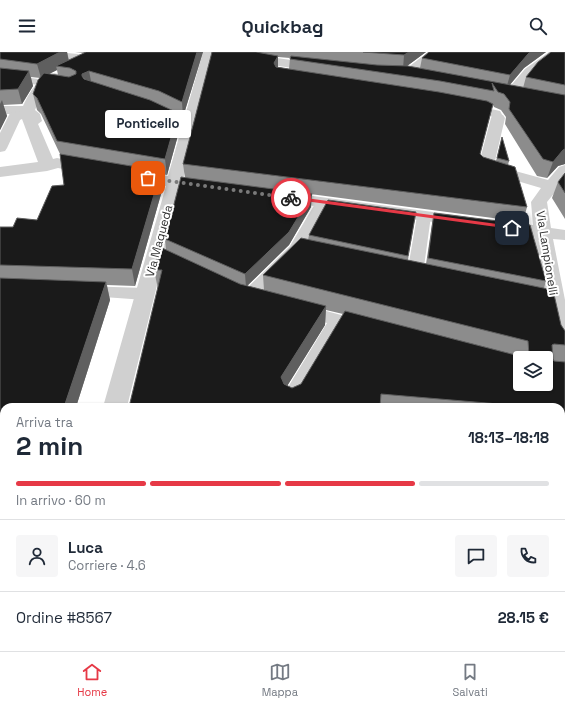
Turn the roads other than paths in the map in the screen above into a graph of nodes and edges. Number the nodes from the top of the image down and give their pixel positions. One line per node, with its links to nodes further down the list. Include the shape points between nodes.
1 (216, 52): 29 (street, Via Maqueda, via 185,124)
2 (436, 52): 12 (street)
3 (556, 52): 19 (street, via 529,72)
4 (31, 53): 5 (street); 8 (street)
5 (0, 54)
6 (240, 56): 9 (street)
7 (113, 59): 8 (street)
8 (89, 60): 16 (street)
9 (288, 64): 10 (street); 13 (lane)
10 (332, 69)
11 (391, 74): 12 (street)
12 (406, 75): 15 (street)
13 (280, 76)
14 (0, 77): 16 (lane)
15 (421, 77)
16 (45, 83): 17 (lane); 23 (street, via 35,93)
17 (73, 87)
18 (495, 92): 19 (street)
19 (510, 95): 20 (street)
20 (526, 98)
21 (452, 103): 24 (lane, via 487,110 496,114)
22 (0, 110): 23 (lane)
23 (28, 112): 25 (street, via 15,116); 26 (street, via 33,114)
24 (498, 118): 30 (street, via 486,167)
25 (0, 148)
26 (47, 166): 28 (street); 29 (street, via 57,163)
27 (565, 170): 30 (street, Via Lampionelli)
28 (0, 172)
29 (175, 182): 31 (street); 39 (street, Via Maqueda, via 163,258)
30 (551, 186): 35 (street, Via Lampionelli, via 539,202)
31 (222, 188)
32 (268, 195): 33 (street)
33 (323, 202): 34 (street); 40 (lane, via 304,250)
34 (424, 216): 35 (street); 37 (lane)
35 (542, 232): 36 (street); 41 (street, Via Lampionelli)
36 (565, 235)
37 (415, 274)
38 (64, 291): 39 (lane)
39 (145, 294): 47 (street, Via Maqueda)
40 (249, 296)
41 (553, 303): 45 (street, Via Lampionelli)
42 (286, 307): 43 (lane)
43 (338, 320): 44 (lane); 46 (lane)
44 (384, 332)
45 (565, 343)
46 (292, 396)
47 (116, 403)

